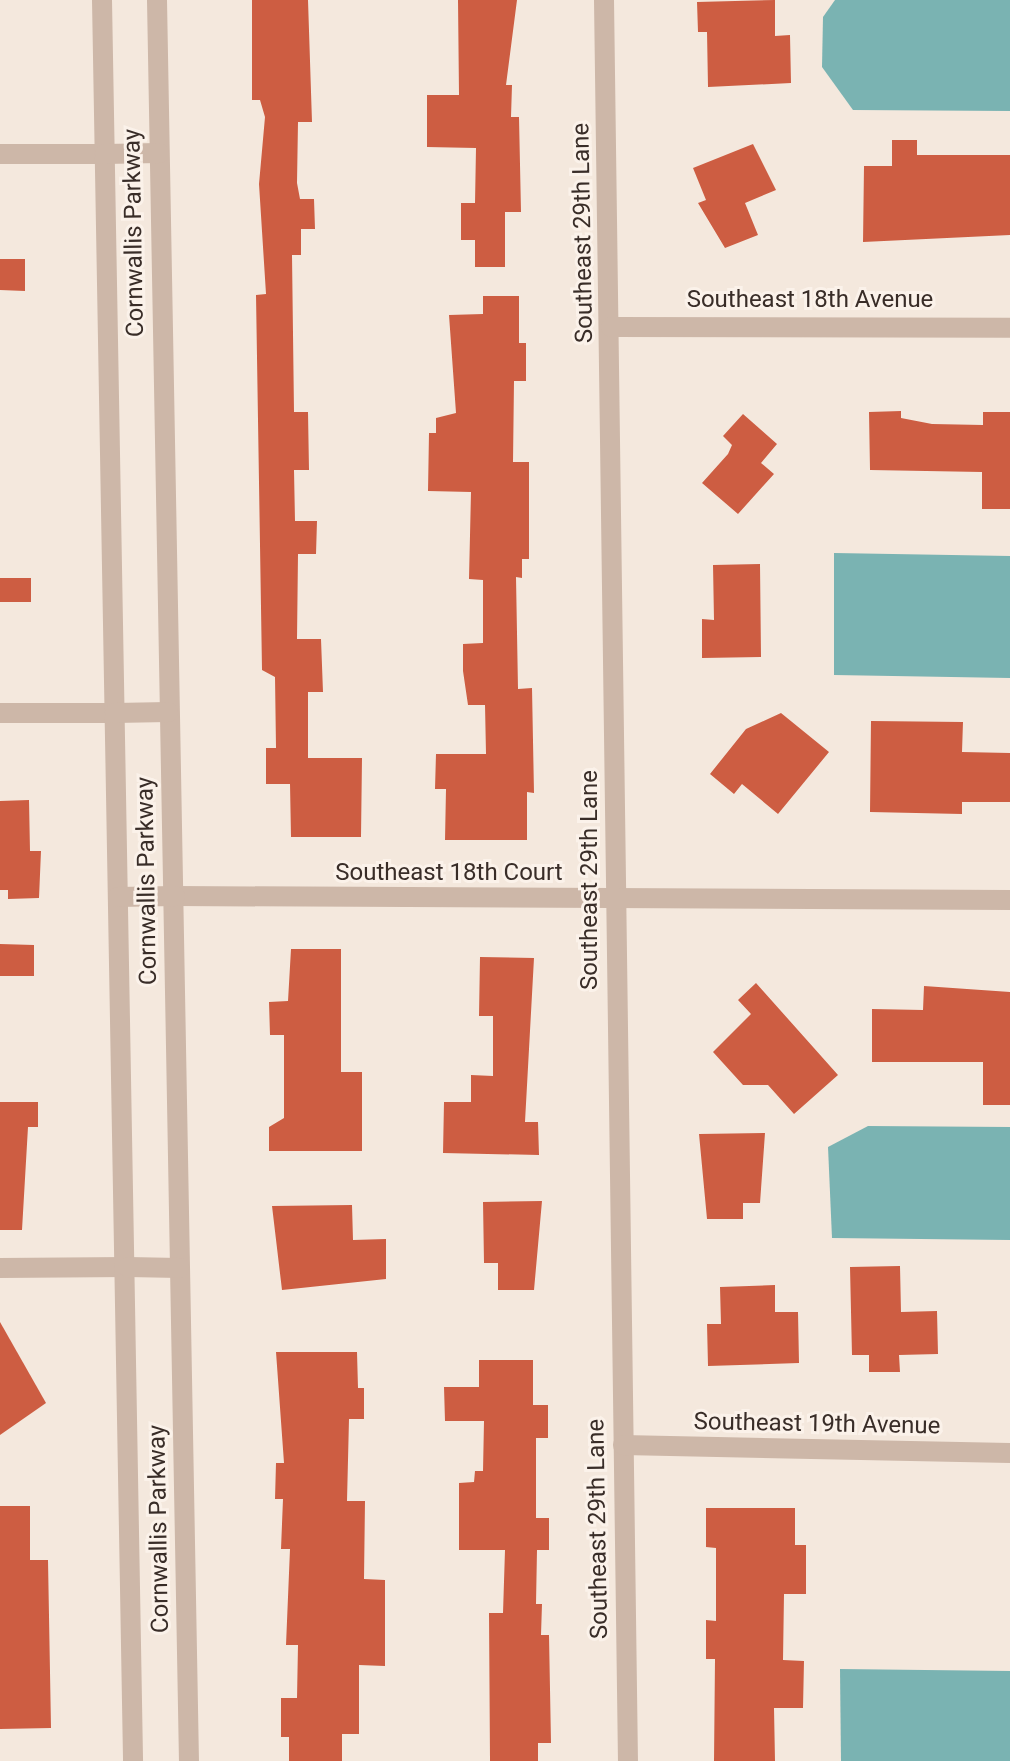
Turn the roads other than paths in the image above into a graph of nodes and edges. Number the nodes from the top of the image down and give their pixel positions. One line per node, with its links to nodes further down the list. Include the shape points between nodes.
1 (102, 0): 6 (street, Cornwallis Parkway)
2 (157, 0): 4 (street, Cornwallis Parkway)
3 (604, 0): 7 (street, Southeast 29th Lane)
4 (159, 153): 6 (street); 9 (street, Cornwallis Parkway)
5 (0, 154): 6 (street)
6 (105, 154): 11 (street, Cornwallis Parkway)
7 (611, 327): 8 (street, Southeast 18th Avenue); 14 (street, Southeast 29th Lane)
8 (1010, 328)
9 (168, 712): 11 (street); 12 (street, Cornwallis Parkway)
10 (0, 713): 11 (street)
11 (115, 713): 13 (street, Cornwallis Parkway)
12 (175, 896): 13 (street, Southeast 18th Court); 14 (street, Southeast 18th Court); 18 (street, Cornwallis Parkway)
13 (118, 897): 16 (street, Cornwallis Parkway)
14 (615, 900): 15 (street, Southeast 18th Court); 19 (street, Southeast 29th Lane)
15 (1010, 900)
16 (128, 1267): 17 (street); 18 (street); 21 (street, Cornwallis Parkway)
17 (0, 1268)
18 (179, 1268): 22 (street, Cornwallis Parkway)
19 (623, 1445): 20 (street, Southeast 19th Avenue); 23 (street, Southeast 29th Lane)
20 (1010, 1453)
21 (133, 1761)
22 (189, 1761)
23 (628, 1761)

